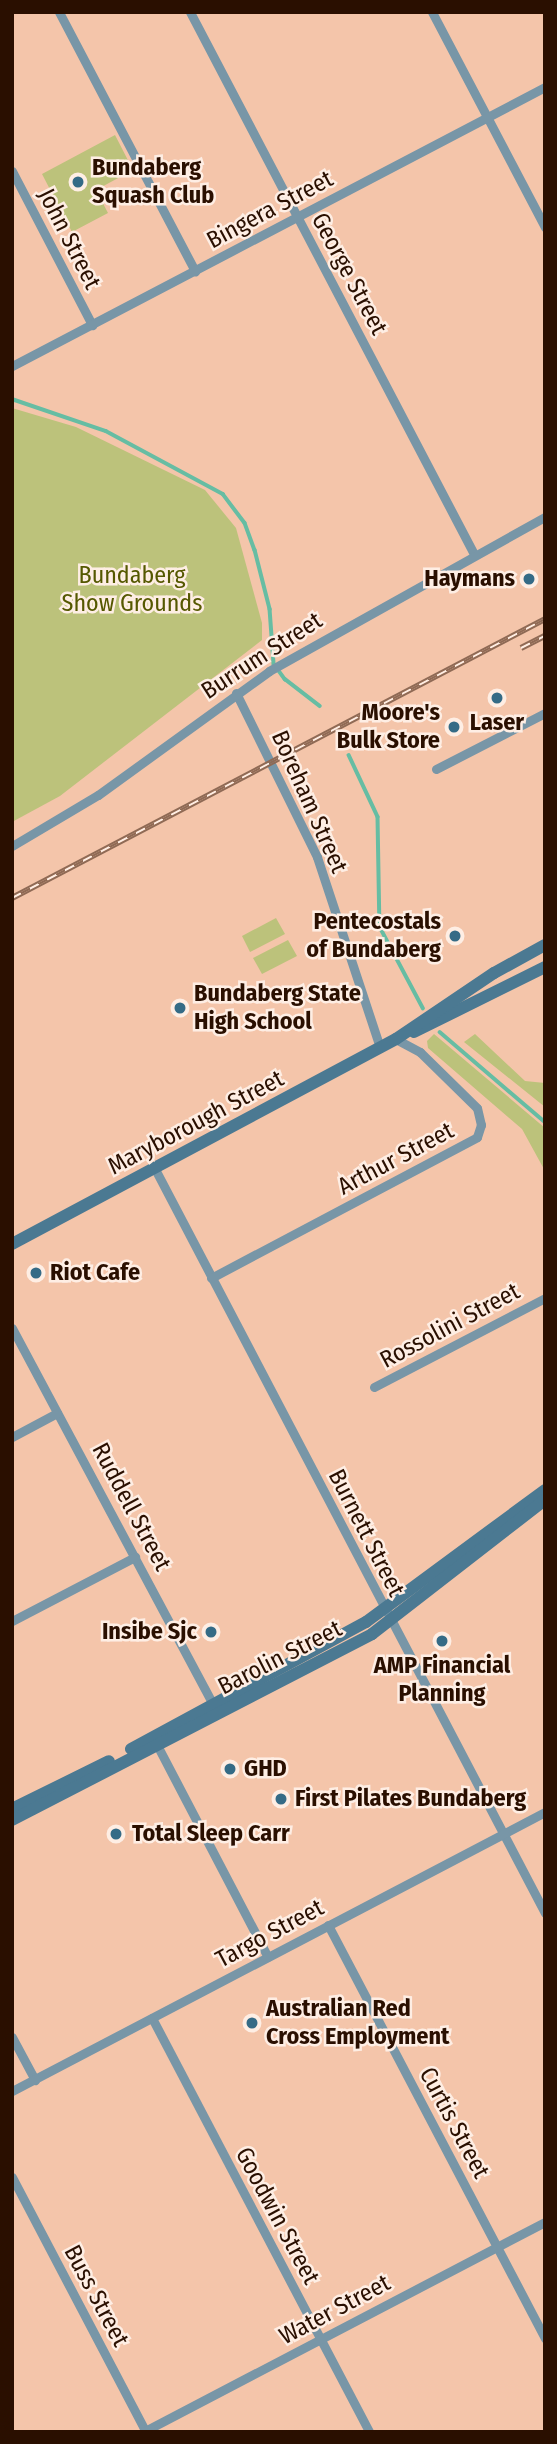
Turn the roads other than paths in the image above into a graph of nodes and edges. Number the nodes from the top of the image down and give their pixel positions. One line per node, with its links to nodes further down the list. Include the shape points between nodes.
1 (60, 12): 9 (street)
2 (190, 12): 7 (street, George Street)
3 (432, 12): 5 (street)
4 (545, 86): 5 (street, Bingera Street)
5 (487, 117): 7 (street, Bingera Street); 8 (street)
6 (12, 171): 10 (street, John Street)
7 (298, 217): 9 (street, Bingera Street); 13 (street, George Street)
8 (545, 227)
9 (195, 271): 10 (street, Bingera Street)
10 (92, 325): 11 (street, Bingera Street)
11 (12, 366)
12 (545, 517): 13 (street, Burrum Street)
13 (474, 554): 14 (street, Burrum Street)
14 (236, 693): 17 (street, Burrum Street, via 98,795); 21 (street, Boreham Street, via 317,857)
15 (545, 713): 16 (street)
16 (436, 769)
17 (12, 846)
18 (545, 945): 20 (main road, Maryborough Street, via 494,973)
19 (545, 967): 20 (main road, Maryborough Street)
20 (398, 1039): 21 (main road, Maryborough Street); 24 (street, Arthur Street, via 420,1052 477,1108 481,1125 477,1137)
21 (380, 1048): 22 (main road, Maryborough Street)
22 (155, 1169): 23 (main road, Maryborough Street); 24 (street, Burnett Street)
23 (12, 1244)
24 (211, 1279): 33 (street, Burnett Street)
25 (545, 1298): 27 (street, Rossolini Street)
26 (12, 1328): 28 (street, Ruddell Street)
27 (374, 1387)
28 (57, 1413): 29 (street); 32 (street, Ruddell Street)
29 (12, 1437)
30 (545, 1490): 33 (main road, Barolin Street)
31 (545, 1500): 33 (main road, Barolin Street)
32 (135, 1557): 34 (street); 35 (street, Ruddell Street)
33 (388, 1615): 35 (main road, Barolin Street); 36 (main road, Barolin Street); 40 (street, Burnett Street)
34 (12, 1621)
35 (213, 1705): 37 (main road, Barolin Street)
36 (157, 1745): 39 (main road, Barolin Street); 43 (street)
37 (12, 1809)
38 (545, 1812): 40 (street, Targo Street)
39 (12, 1821)
40 (503, 1834): 41 (street, Burnett Street); 42 (street, Targo Street)
41 (545, 1913)
42 (328, 1925): 43 (street, Targo Street); 50 (street, Curtis Street)
43 (268, 1957): 44 (street, Targo Street)
44 (152, 2018): 46 (street, Targo Street); 51 (street, Goodwin Street)
45 (12, 2037): 46 (street)
46 (35, 2080): 47 (street, Targo Street)
47 (12, 2091)
48 (12, 2177): 53 (street, Buss Street)
49 (545, 2222): 50 (street, Water Street)
50 (497, 2247): 51 (street, Water Street); 52 (street, Curtis Street)
51 (320, 2339): 53 (street, Water Street); 54 (street, Goodwin Street)
52 (545, 2339)
53 (145, 2431)
54 (369, 2432)

